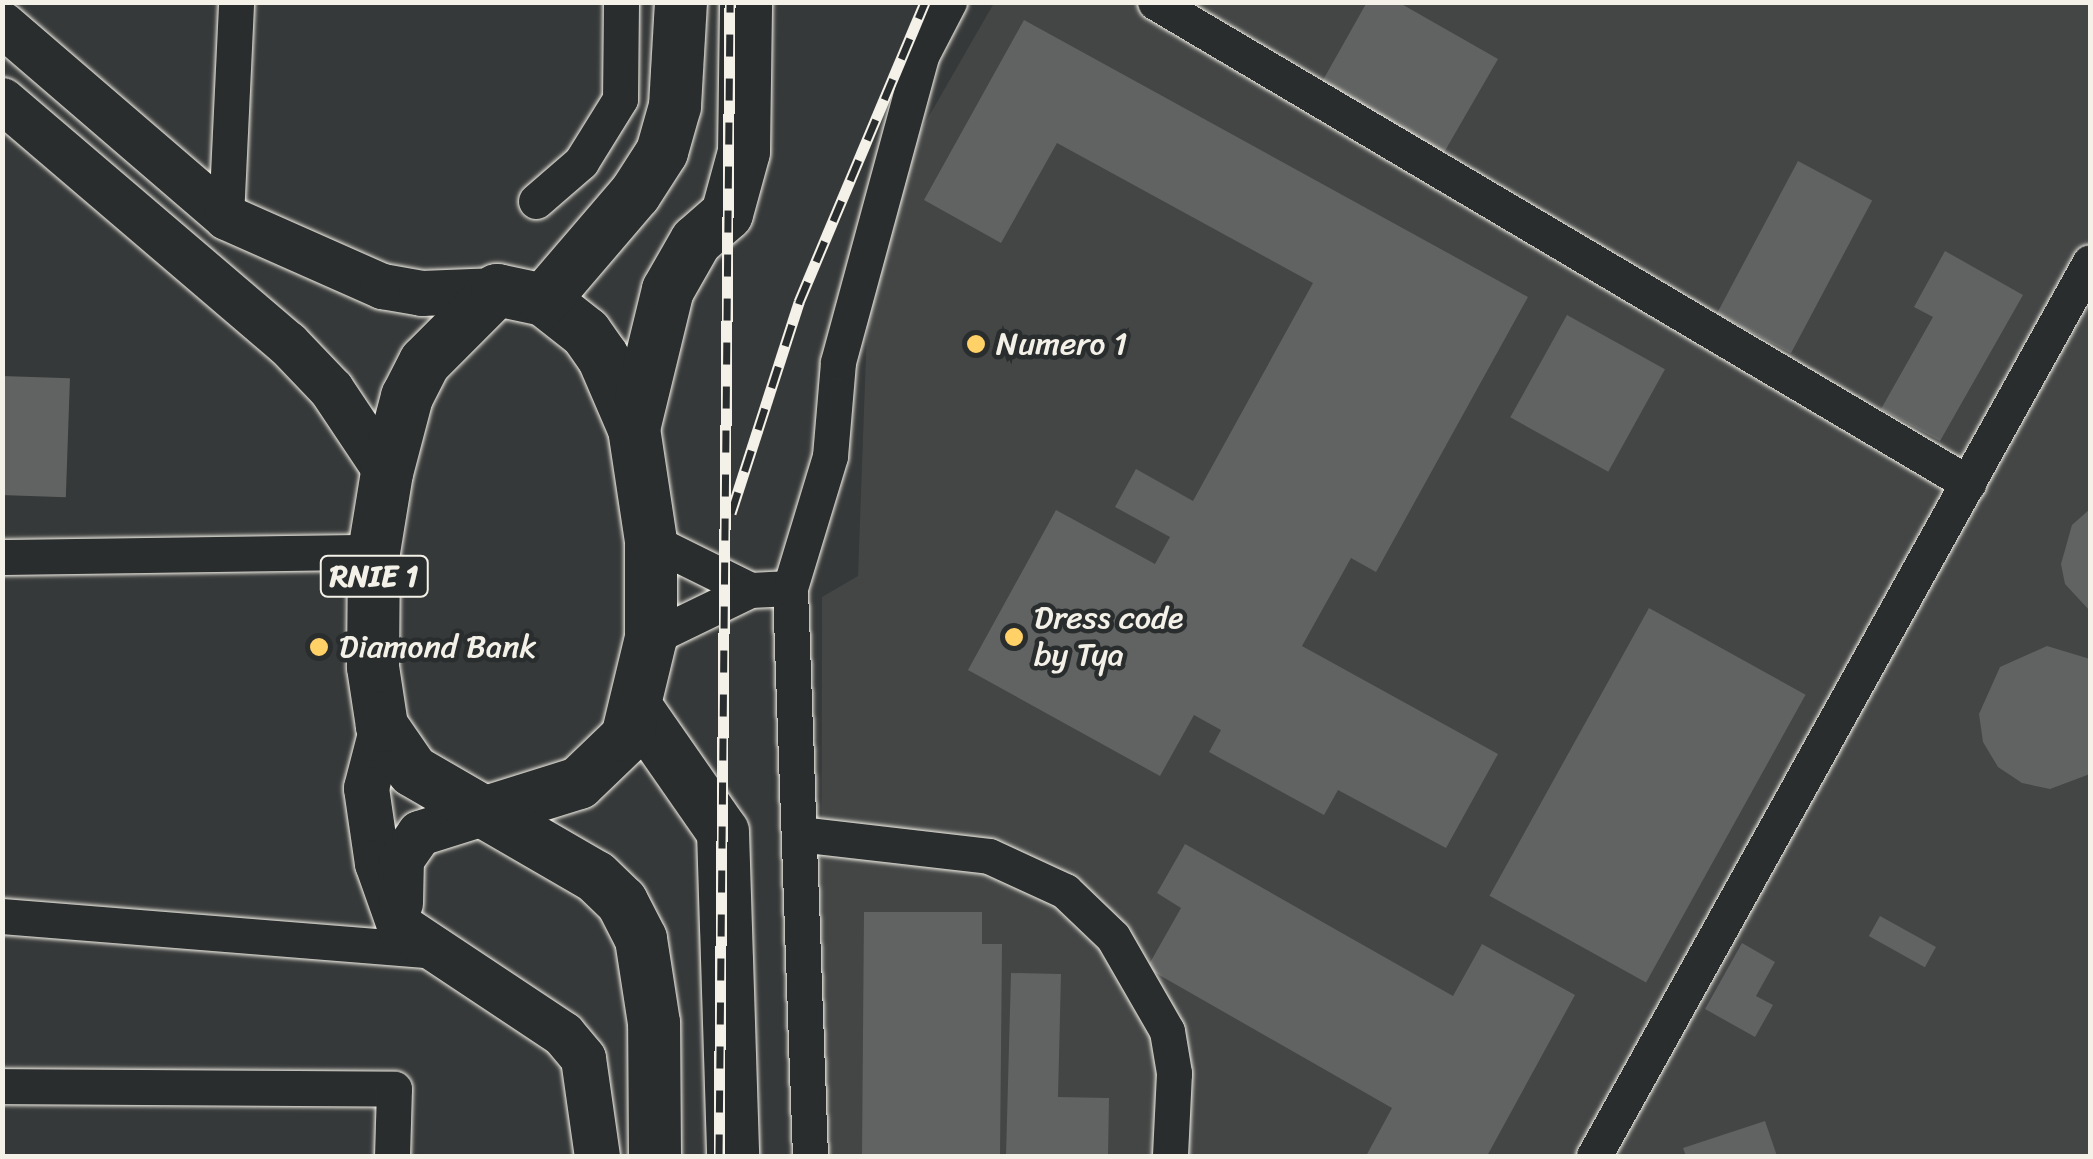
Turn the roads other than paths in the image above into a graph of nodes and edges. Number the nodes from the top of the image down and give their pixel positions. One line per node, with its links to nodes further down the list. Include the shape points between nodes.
1 (236, 2): 10 (street)
2 (621, 2): 9 (street, via 620,98 581,162)
3 (681, 2): 12 (highway, RNIE 1, via 675,106 662,152 635,194)
4 (746, 2): 13 (highway, via 744,152 727,214 696,241 668,290)
5 (949, 2): 19 (street, via 921,56 838,362 830,456)
6 (1155, 2): 15 (street)
7 (2, 24): 10 (main road)
8 (2, 100): 14 (main road, via 287,343 331,389)
9 (536, 201)
10 (226, 218): 12 (main road, via 382,286)
11 (2090, 262): 15 (street)
12 (521, 295): 13 (highway, via 586,334); 14 (highway, RNIE 1, via 425,362 407,396)
13 (634, 429): 16 (highway)
14 (387, 473): 17 (highway, RNIE 1)
15 (1968, 483): 35 (street)
16 (651, 541): 20 (street); 21 (highway)
17 (374, 552): 18 (street); 23 (highway, RNIE 1, via 373,667)
18 (2, 558)
19 (790, 588): 20 (street); 25 (street)
20 (750, 590): 21 (street)
21 (651, 638): 22 (highway)
22 (636, 706): 24 (highway, via 627,737 579,783); 32 (highway, via 723,832)
23 (382, 726): 24 (highway, RNIE 1, via 413,771); 27 (main road, via 366,788 378,863)
24 (486, 812): 27 (main road, via 428,825 405,848); 31 (highway, RNIE 1, via 596,877 622,902 641,938 654,1024)
25 (799, 834): 33 (street); 34 (street, via 989,856 1064,891 1114,936 1168,1031 1174,1072)
26 (2, 916): 27 (street)
27 (416, 938): 30 (main road, via 523,1004 583,1058)
28 (2, 1086): 29 (street, via 394,1089)
29 (392, 1156)
30 (597, 1156)
31 (655, 1156)
32 (733, 1156)
33 (810, 1156)
34 (1170, 1156)
35 (1594, 1156)

